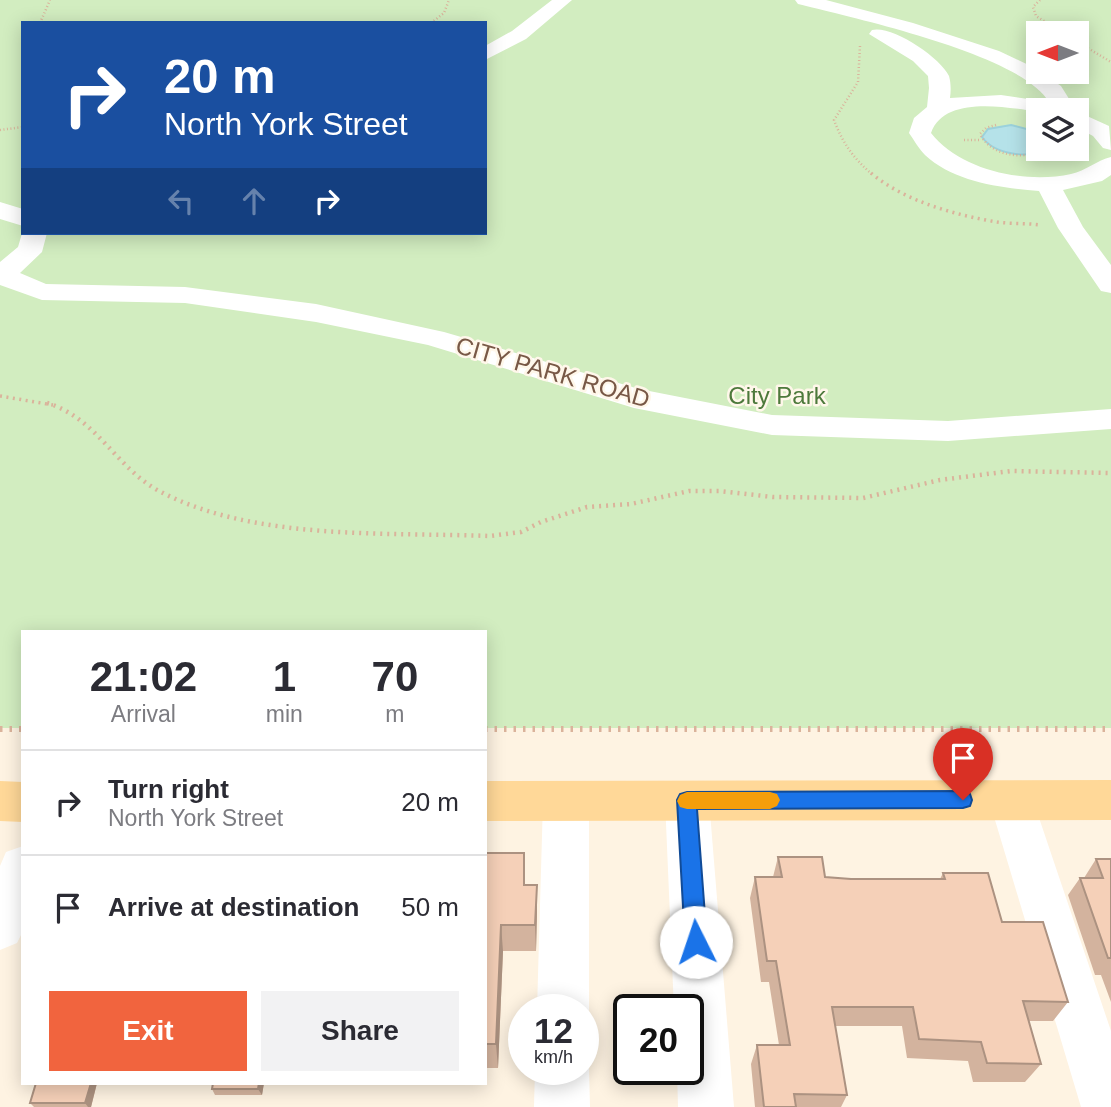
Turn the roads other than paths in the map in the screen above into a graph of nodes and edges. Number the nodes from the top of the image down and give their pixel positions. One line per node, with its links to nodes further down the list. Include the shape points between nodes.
1 (563, 0): 4 (street, via 519,35)
2 (804, 0): 3 (street)
3 (836, 9): 5 (street, via 984,50 1034,75); 7 (street, via 926,61 938,77)
4 (487, 53)
5 (1060, 98)
6 (1026, 103): 7 (street, via 988,100)
7 (937, 110): 13 (street, via 923,120 920,133 937,154 994,177)
8 (1089, 117): 9 (street)
9 (1111, 119)
10 (1089, 124): 11 (street)
11 (1111, 143)
12 (1111, 163): 13 (street, via 1092,177)
13 (1047, 183): 18 (street, via 1071,228)
14 (0, 210): 15 (street)
15 (21, 217)
16 (34, 235): 17 (street, via 28,252)
17 (0, 274): 19 (street, CITY PARK ROAD, via 42,292 185,295 316,313 434,338 634,398 772,425 948,431)
18 (1111, 285)
19 (1111, 419)
20 (687, 800): 21 (main road); 24 (main road); 32 (street)
21 (1011, 800): 22 (main road); 33 (street)
22 (1111, 800)
23 (487, 801): 24 (main road)
24 (566, 801): 29 (street)
25 (0, 802): 26 (main road)
26 (21, 802)
27 (21, 872): 28 (street)
28 (0, 928)
29 (563, 994)
30 (562, 1085): 31 (street)
31 (562, 1107)
32 (706, 1107)
33 (1109, 1107)

